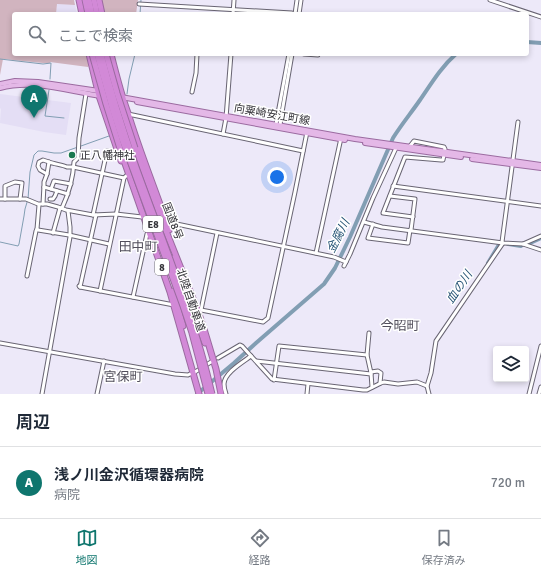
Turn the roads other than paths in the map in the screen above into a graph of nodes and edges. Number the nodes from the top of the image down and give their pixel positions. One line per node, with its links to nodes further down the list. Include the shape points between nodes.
1 (76, 0): 12 (highway)
2 (79, 0): 13 (highway)
3 (85, 0): 14 (highway)
4 (89, 0): 15 (highway)
5 (94, 0): 16 (highway)
6 (99, 0): 17 (highway)
7 (234, 0): 18 (street)
8 (297, 0): 19 (street)
9 (301, 0): 20 (street)
10 (490, 0): 21 (street)
11 (140, 4): 18 (street)
12 (79, 12)
13 (82, 12)
14 (88, 12)
15 (92, 12)
16 (97, 12)
17 (102, 12)
18 (233, 12)
19 (294, 12)
20 (299, 12)
21 (526, 12)
22 (529, 13): 23 (street)
23 (541, 17)
24 (89, 56): 37 (highway)
25 (93, 56): 51 (highway, bridge)
26 (98, 56): 63 (highway, 北陸自動車道 / E8, bridge, via 113,111)
27 (103, 56): 69 (highway, 北陸自動車道 / E8, bridge, via 117,110)
28 (107, 56): 84 (highway, 国道8号 / 8, bridge, via 135,148)
29 (112, 56): 39 (highway)
30 (197, 56): 36 (street)
31 (230, 56): 41 (street)
32 (289, 56): 43 (street)
33 (292, 56): 43 (street)
34 (0, 84): 37 (main road, 向粟崎安江町線, via 15,80 38,82)
35 (0, 88): 38 (main road, 向粟崎安江町線, via 36,84)
36 (192, 92)
37 (98, 93): 38 (main road, 向粟崎安江町線); 39 (main road, 向粟崎安江町線); 51 (highway)
38 (86, 94): 57 (street, via 78,158)
39 (123, 99): 40 (highway); 41 (main road, 向粟崎安江町線)
40 (128, 114): 45 (street); 84 (highway)
41 (226, 117): 43 (main road, 向粟崎安江町線); 45 (street)
42 (518, 122): 55 (street)
43 (278, 126): 44 (main road, 向粟崎安江町線)
44 (307, 132): 46 (main road, 向粟崎安江町線); 49 (street)
45 (223, 134): 49 (street)
46 (341, 138): 48 (main road, 向粟崎安江町線); 100 (street)
47 (410, 146): 52 (street, via 414,141 444,147)
48 (397, 147): 52 (main road, 向粟崎安江町線); 85 (street)
49 (303, 151): 98 (street)
50 (407, 152): 53 (street)
51 (120, 154): 59 (street, via 107,151); 61 (highway); 83 (highway)
52 (444, 154): 53 (street, via 443,160); 55 (main road, 向粟崎安江町線)
53 (405, 157): 64 (street)
54 (49, 162): 57 (street); 60 (street); 60 (street, via 43,160 38,166)
55 (512, 163): 56 (main road, 向粟崎安江町線); 58 (main road, 向粟崎安江町線); 75 (street)
56 (541, 165)
57 (73, 167): 59 (street); 62 (street)
58 (541, 168)
59 (102, 173): 61 (street); 81 (street)
60 (47, 174): 65 (street)
61 (125, 177): 80 (street); 83 (highway)
62 (71, 184): 66 (street, via 54,181); 68 (street)
63 (139, 185): 120 (highway, bridge, via 176,299); 132 (highway, 北陸自動車道 / E8, bridge, via 183,306)
64 (393, 186): 70 (street); 75 (street)
65 (44, 187): 66 (street); 76 (street)
66 (51, 189): 67 (street)
67 (57, 191): 68 (street); 74 (street, via 53,199)
68 (68, 194): 78 (street)
69 (147, 196): 113 (highway, bridge); 133 (highway, 北陸自動車道 / E8, bridge, via 187,306)
70 (390, 196): 82 (street, via 415,199); 82 (street, via 383,213)
71 (0, 199): 72 (street)
72 (5, 199): 73 (street); 73 (street, via 5,186 15,182 22,183)
73 (20, 199): 76 (street)
74 (50, 199)
75 (507, 202): 77 (street); 95 (street)
76 (41, 204): 78 (street); 87 (street)
77 (541, 206)
78 (62, 208): 79 (street); 90 (street)
79 (68, 210): 81 (street); 92 (street)
80 (116, 214): 81 (street); 83 (street); 96 (street)
81 (94, 215): 94 (street)
82 (413, 217): 88 (street)
83 (143, 218): 84 (street); 89 (highway)
84 (164, 221): 91 (street); 105 (highway, 国道8号 / 8)
85 (364, 222): 86 (street); 100 (street, via 345,264 334,258)
86 (374, 224): 88 (street); 88 (street, via 368,238 408,243)
87 (37, 229): 90 (street); 101 (street)
88 (411, 230): 95 (street)
89 (149, 232): 103 (street); 104 (highway, 8)
90 (53, 233): 92 (street)
91 (217, 233): 98 (street); 105 (street)
92 (69, 235): 94 (street); 109 (street)
93 (541, 236): 97 (street)
94 (90, 240): 96 (street); 102 (street, via 80,287)
95 (502, 242): 97 (street); 124 (street, via 436,342)
96 (109, 244): 102 (street)
97 (523, 244): 99 (street)
98 (283, 246): 100 (street); 105 (street, via 268,318 263,322)
99 (541, 250)
100 (316, 254)
101 (27, 276)
102 (100, 291): 103 (street)
103 (133, 297): 104 (street)
104 (174, 305): 120 (highway, 8)
105 (200, 311): 113 (highway, 国道8号 / 8)
106 (369, 333): 111 (street)
107 (0, 343): 109 (street)
108 (541, 346): 137 (street)
109 (49, 352): 114 (street); 129 (street)
110 (250, 356): 112 (street, via 240,345); 115 (street); 134 (street, via 228,375 224,386)
111 (367, 356): 116 (street, via 278,346); 118 (street)
112 (218, 358)
113 (212, 359): 117 (street); 127 (highway, 国道8号 / 8)
114 (104, 361): 119 (street, via 175,374); 130 (street)
115 (255, 361): 116 (street); 121 (street)
116 (276, 363): 118 (street); 121 (street)
117 (195, 372)
118 (371, 373): 122 (street, via 381,373); 125 (street)
119 (190, 374)
120 (195, 380): 131 (highway, 8)
121 (274, 380): 123 (street)
122 (380, 383): 124 (street, via 417,382); 125 (street)
123 (308, 384): 128 (street); 135 (street)
124 (427, 386): 136 (street)
125 (372, 387): 128 (street)
126 (541, 387): 138 (street)
127 (220, 392): 133 (street)
128 (363, 392)
129 (42, 394)
130 (97, 394)
131 (199, 394)
132 (208, 394)
133 (212, 394)
134 (226, 394)
135 (307, 394)
136 (429, 394)
137 (529, 394)
138 (540, 394)

